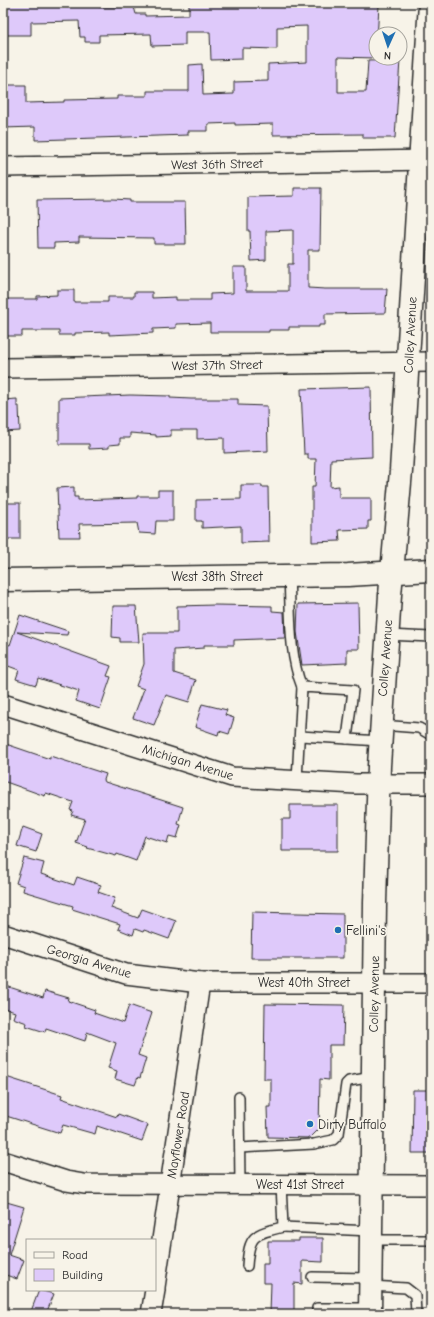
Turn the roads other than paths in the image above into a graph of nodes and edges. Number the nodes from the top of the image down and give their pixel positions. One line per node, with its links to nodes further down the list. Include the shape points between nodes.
1 (430, 3): 2 (main road, Colley Avenue)
2 (426, 160): 3 (street, West 36th Street); 4 (main road, Colley Avenue)
3 (3, 167)
4 (408, 362): 5 (street, West 37th Street); 6 (street, West 37th Street); 8 (main road, Colley Avenue)
5 (431, 362)
6 (3, 368)
7 (431, 570): 8 (main road, West 38th Street)
8 (391, 573): 9 (main road, West 38th Street); 11 (main road, Colley Avenue)
9 (289, 575): 10 (main road, West 38th Street); 13 (lane, via 292,649)
10 (3, 580)
11 (386, 635): 12 (lane); 15 (main road, Colley Avenue)
12 (431, 637)
13 (302, 687): 17 (lane); 18 (lane, via 353,690)
14 (3, 704): 19 (street, Michigan Avenue, via 232,777)
15 (381, 733): 16 (lane, via 419,728); 18 (lane); 20 (main road, Colley Avenue)
16 (431, 735)
17 (300, 736): 18 (lane); 19 (lane)
18 (347, 739)
19 (297, 780): 20 (street, Michigan Avenue)
20 (378, 783): 21 (street, Michigan Avenue); 23 (main road, Colley Avenue)
21 (431, 784)
22 (3, 934): 24 (street, Georgia Avenue, via 126,974)
23 (374, 982): 24 (street, West 40th Street); 25 (street, West 40th Street); 26 (main road, Colley Avenue)
24 (200, 983): 30 (street, Mayflower Road)
25 (431, 983)
26 (373, 1077): 28 (lane, via 349,1081 346,1084 339,1134 333,1140 314,1144); 32 (main road, Colley Avenue)
27 (239, 1097): 28 (lane)
28 (240, 1148): 33 (lane)
29 (3, 1161): 30 (street, West 41st Street, via 66,1181 84,1184)
30 (170, 1184): 33 (street, West 41st Street); 40 (street, Mayflower Road)
31 (281, 1184): 32 (street, West 41st Street); 33 (street, West 41st Street); 35 (lane)
32 (372, 1184): 34 (street, West 41st Street); 36 (main road, Colley Avenue)
33 (240, 1185)
34 (431, 1185)
35 (283, 1227): 36 (lane); 38 (lane, via 260,1233 248,1245)
36 (371, 1235): 37 (lane); 41 (main road, Colley Avenue)
37 (431, 1240)
38 (247, 1266)
39 (312, 1277): 41 (lane)
40 (156, 1280)
41 (371, 1282): 43 (main road, Colley Avenue); 46 (lane, via 406,1288 415,1295)
42 (154, 1291): 44 (street)
43 (370, 1311): 45 (lane, via 317,1308)
44 (151, 1314)
45 (317, 1314)
46 (416, 1314)

